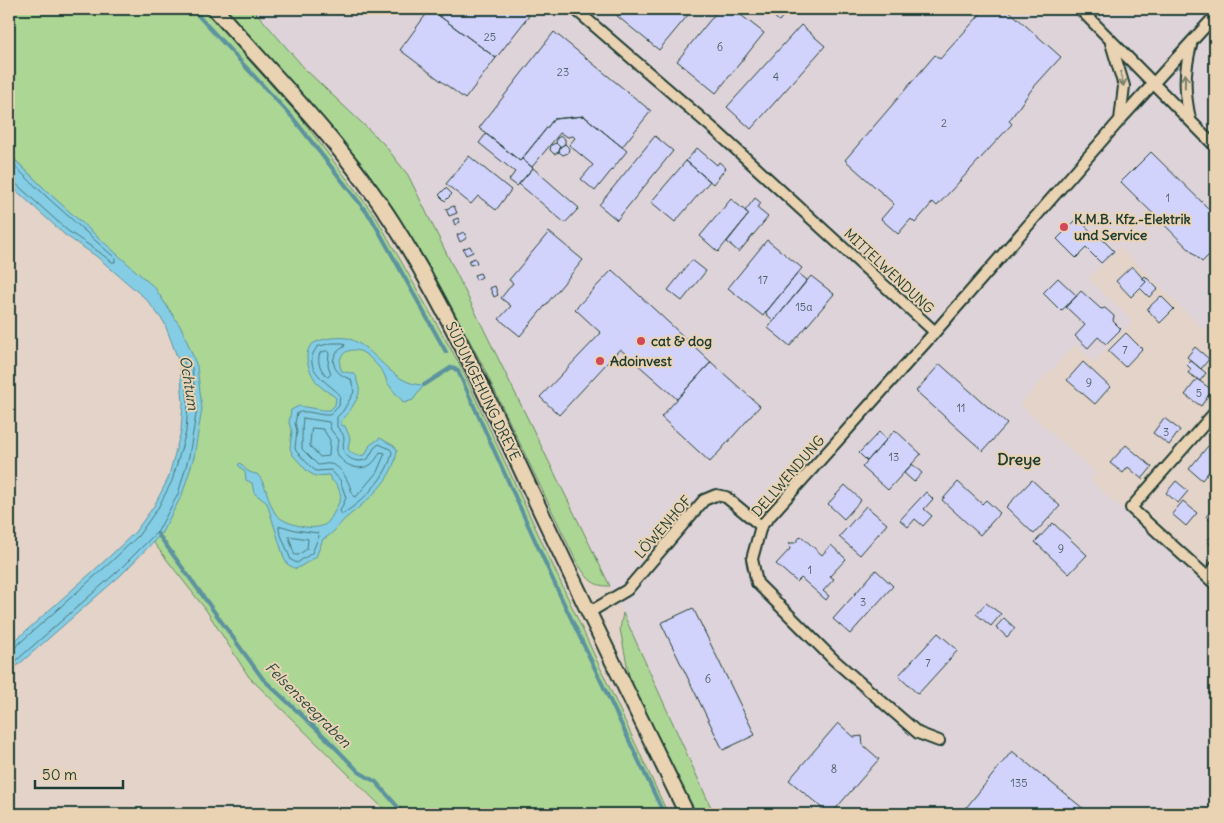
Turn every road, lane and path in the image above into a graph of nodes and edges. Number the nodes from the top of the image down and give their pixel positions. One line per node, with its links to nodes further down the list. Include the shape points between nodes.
1 (215, 9): 17 (main road, SÜDUMGEHUNG DREYE, via 329,138 410,251 466,352)
2 (575, 9): 11 (street, MITTELWENDUNG, via 716,131)
3 (1080, 9): 5 (street)
4 (1215, 16): 6 (street, MITTELWENDUNG)
5 (1110, 40): 7 (street); 9 (street, one-way to 9, via 1124,86)
6 (1191, 44): 7 (street, MITTELWENDUNG); 8 (street, one-way to 6, via 1184,84)
7 (1155, 84): 8 (street); 9 (street, MITTELWENDUNG)
8 (1190, 119): 10 (street)
9 (1120, 120): 11 (street, MITTELWENDUNG)
10 (1215, 146)
11 (935, 332): 13 (street, DELLWENDUNG)
12 (1215, 412): 15 (street, via 1132,508)
13 (761, 526): 17 (street, LÖWENHOF, via 726,497 716,494 704,500 627,590); 18 (street, DELLWENDUNG, via 752,559 757,582 834,660 918,733)
14 (1215, 567): 15 (street)
15 (1207, 576): 16 (street)
16 (1215, 584)
17 (588, 613): 19 (main road, SÜDUMGEHUNG DREYE)
18 (939, 741)
19 (687, 814)

